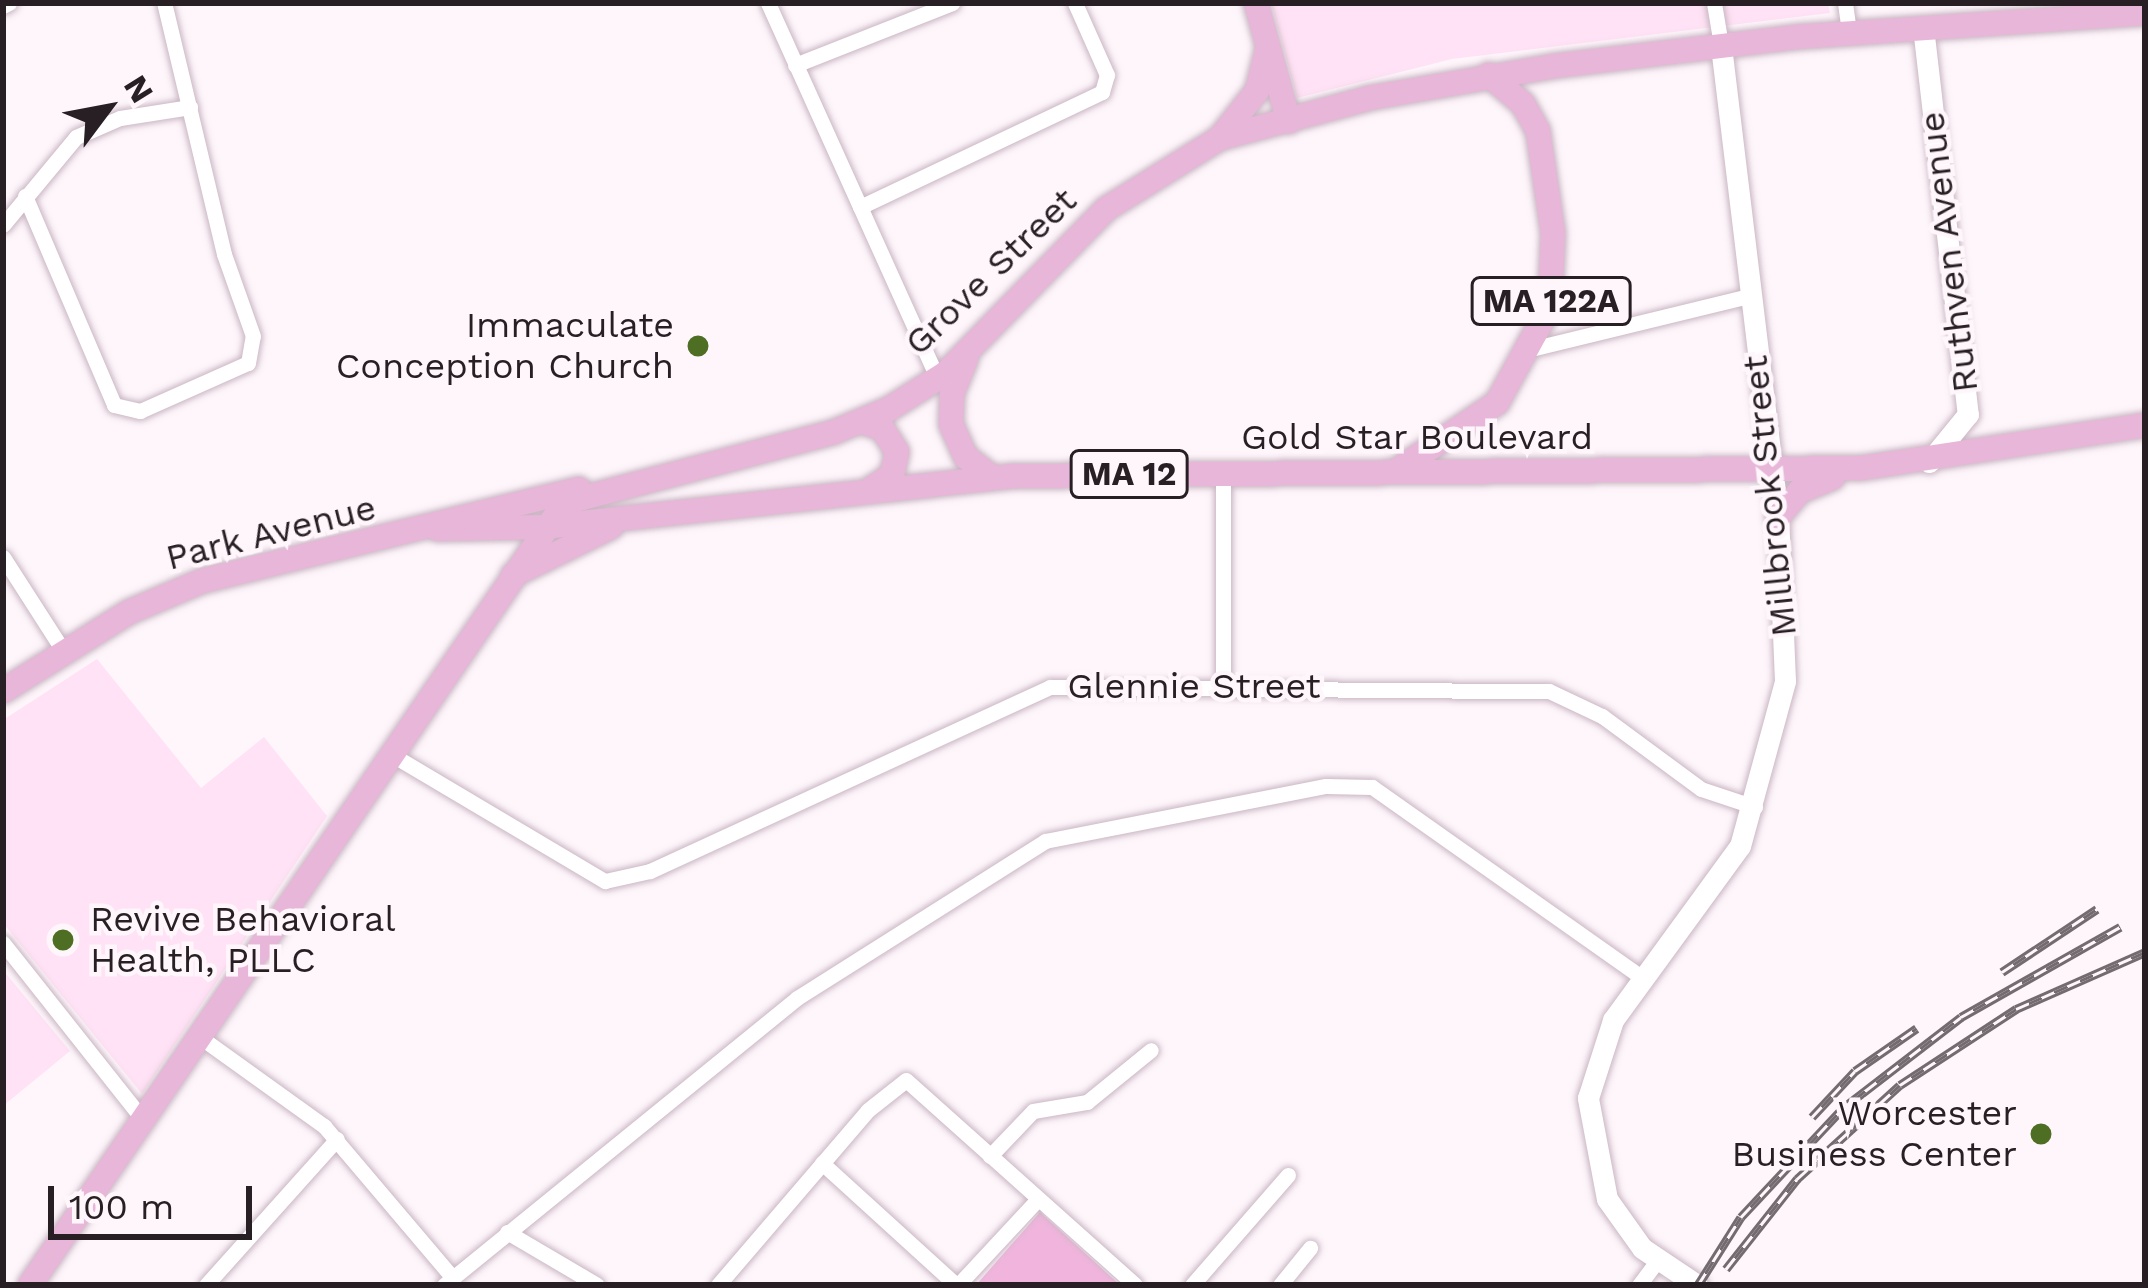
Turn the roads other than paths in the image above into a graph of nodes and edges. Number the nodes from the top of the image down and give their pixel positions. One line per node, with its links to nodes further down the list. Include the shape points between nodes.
1 (164, 3): 16 (street)
2 (768, 3): 14 (street)
3 (952, 3): 14 (street)
4 (1076, 3): 20 (street, via 1107,75 1102,92)
5 (1256, 3): 13 (main road)
6 (1714, 3): 12 (street)
7 (1845, 3): 11 (street)
8 (2022, 12): 9 (main road, MA 12); 10 (main road, MA 12)
9 (2145, 13)
10 (1923, 27): 11 (main road, MA 12); 28 (main road, Ruthven Avenue, via 1968,413)
11 (1849, 33): 12 (main road, MA 12)
12 (1721, 45): 15 (main road, MA 12); 22 (main road, Millbrook Street)
13 (1266, 55): 17 (main road); 18 (main road, via 1252,101)
14 (795, 64): 20 (street)
15 (1489, 75): 17 (main road, MA 12); 24 (main road, MA 122A, via 1527,110 1544,154 1553,281)
16 (190, 107): 19 (street, via 86,130); 19 (street, via 224,254 254,336 251,358 234,375 136,412 111,404)
17 (1280, 124): 18 (main road, Grove Street / MA 12)
18 (1220, 138): 23 (main road, Grove Street / MA 12, via 1106,209)
19 (25, 196): 21 (street)
20 (860, 206): 25 (street)
21 (3, 225)
22 (1749, 296): 24 (street); 30 (main road, Millbrook Street)
23 (972, 346): 25 (main road, Grove Street / MA 12); 33 (main road, via 949,412 966,458)
24 (1531, 349): 32 (main road, MA 122A, via 1488,412)
25 (938, 379): 26 (main road, Grove Street / MA 12)
26 (862, 422): 34 (main road, Grove Street / MA 12); 35 (main road, via 882,428 897,452 892,475)
27 (2145, 425): 28 (main road, Gold Star Boulevard / MA 12)
28 (1928, 462): 29 (main road, Gold Star Boulevard / MA 12)
29 (1861, 468): 30 (main road, Gold Star Boulevard / MA 12); 37 (main road, via 1800,491)
30 (1769, 473): 32 (main road, Gold Star Boulevard / MA 12); 37 (main road, Millbrook Street)
31 (1223, 474): 32 (main road, Gold Star Boulevard / MA 12); 33 (main road, Gold Star Boulevard / MA 12); 43 (street)
32 (1388, 475)
33 (992, 478): 35 (main road, Gold Star Boulevard / MA 12)
34 (593, 489): 38 (main road, Grove Street, via 564,503); 39 (main road, Park Avenue / MA 12, via 515,500)
35 (870, 489): 36 (main road, Gold Star Boulevard / MA 12)
36 (681, 509): 38 (main road, Gold Star Boulevard / MA 12); 41 (main road, Grove Street, via 587,536)
37 (1778, 517): 46 (main road, Millbrook Street, via 1785,681)
38 (544, 526): 39 (main road, Park Avenue / MA 12); 41 (main road, Grove Street)
39 (438, 529): 42 (main road, Park Avenue / MA 12, via 202,581)
40 (3, 557): 42 (street)
41 (511, 576): 45 (main road, Grove Street)
42 (64, 652): 44 (main road, Park Avenue / MA 12)
43 (1223, 686): 45 (street, Glennie Street, via 1031,691 650,872 614,881 535,846); 46 (street, Glennie Street, via 1549,691 1602,716 1701,789)
44 (3, 691)
45 (389, 753): 49 (main road, Grove Street)
46 (1755, 807): 48 (main road, Millbrook Street, via 1732,859)
47 (3, 943): 51 (street)
48 (1644, 979): 57 (street, via 1372,788 1326,786 1045,841 797,998); 59 (main road, Millbrook Street, via 1600,1047 1588,1116 1607,1199)
49 (200, 1037): 51 (main road, Grove Street); 52 (street)
50 (1151, 1050): 53 (street, via 1087,1102 1033,1111)
51 (145, 1121): 62 (main road, Grove Street)
52 (337, 1139): 60 (street); 63 (street)
53 (990, 1156): 54 (street, via 906,1080 874,1103); 56 (street)
54 (823, 1163): 65 (street); 66 (street)
55 (1288, 1175): 68 (street)
56 (1038, 1199): 66 (street); 67 (street)
57 (507, 1232): 60 (street); 64 (street)
58 (1310, 1248): 69 (street)
59 (1657, 1261): 61 (main road, Millbrook Street); 70 (street)
60 (449, 1281)
61 (1691, 1282)
62 (30, 1285)
63 (206, 1285)
64 (597, 1285)
65 (718, 1285)
66 (957, 1285)
67 (1135, 1285)
68 (1192, 1285)
69 (1280, 1285)
70 (1640, 1285)

